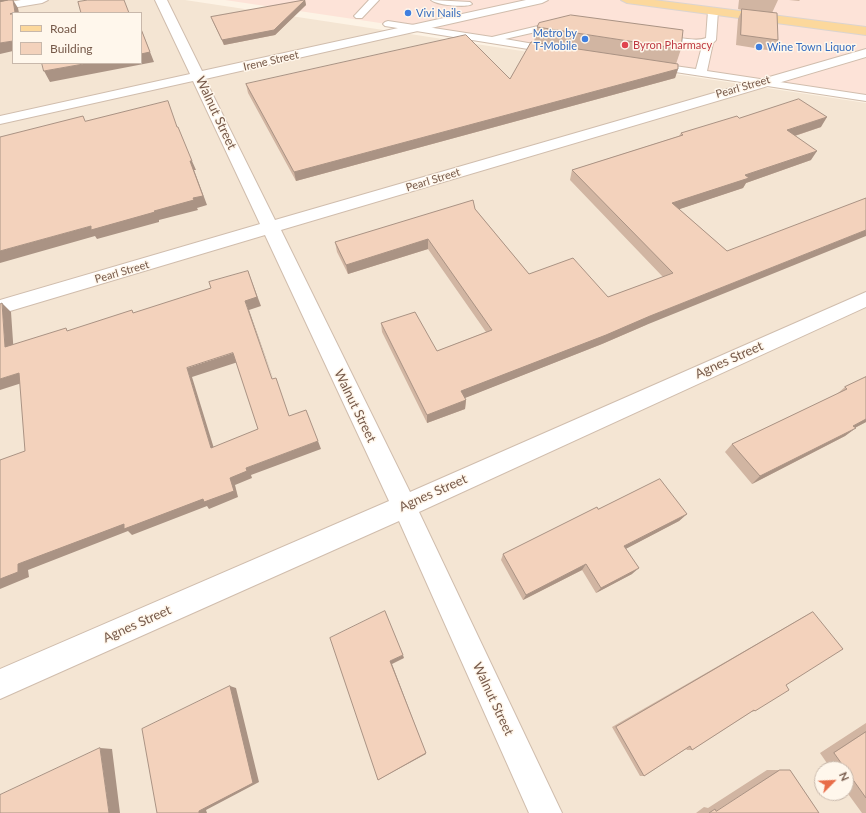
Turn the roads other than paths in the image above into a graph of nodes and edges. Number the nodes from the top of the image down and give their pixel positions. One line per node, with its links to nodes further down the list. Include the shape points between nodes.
1 (42, 0): 8 (street)
2 (161, 0): 22 (street, Walnut Street)
3 (374, 0): 10 (lane)
4 (436, 0): 7 (lane)
5 (542, 0): 7 (street, Irene Street)
6 (627, 0): 9 (main road)
7 (470, 6): 13 (street, Irene Street)
8 (0, 7)
9 (713, 11): 14 (main road); 17 (lane, via 711,40)
10 (359, 16)
11 (388, 24): 13 (lane)
12 (572, 25): 16 (lane, via 557,24)
13 (414, 28): 16 (lane); 22 (street, Irene Street)
14 (866, 31)
15 (651, 37): 17 (lane)
16 (489, 40): 18 (lane)
17 (708, 42): 21 (lane)
18 (560, 51)
19 (866, 53): 23 (street, Pearl Street)
20 (638, 64): 21 (lane)
21 (701, 74): 23 (lane)
22 (199, 76): 25 (street, Irene Street); 26 (street, Walnut Street)
23 (759, 82): 24 (lane); 26 (street, Pearl Street)
24 (866, 98)
25 (0, 120)
26 (271, 228): 28 (street, Pearl Street); 29 (street, Walnut Street)
27 (866, 299): 29 (street, Agnes Street)
28 (0, 308)
29 (404, 506): 30 (street, Agnes Street); 31 (street, Walnut Street)
30 (0, 684)
31 (546, 813)

